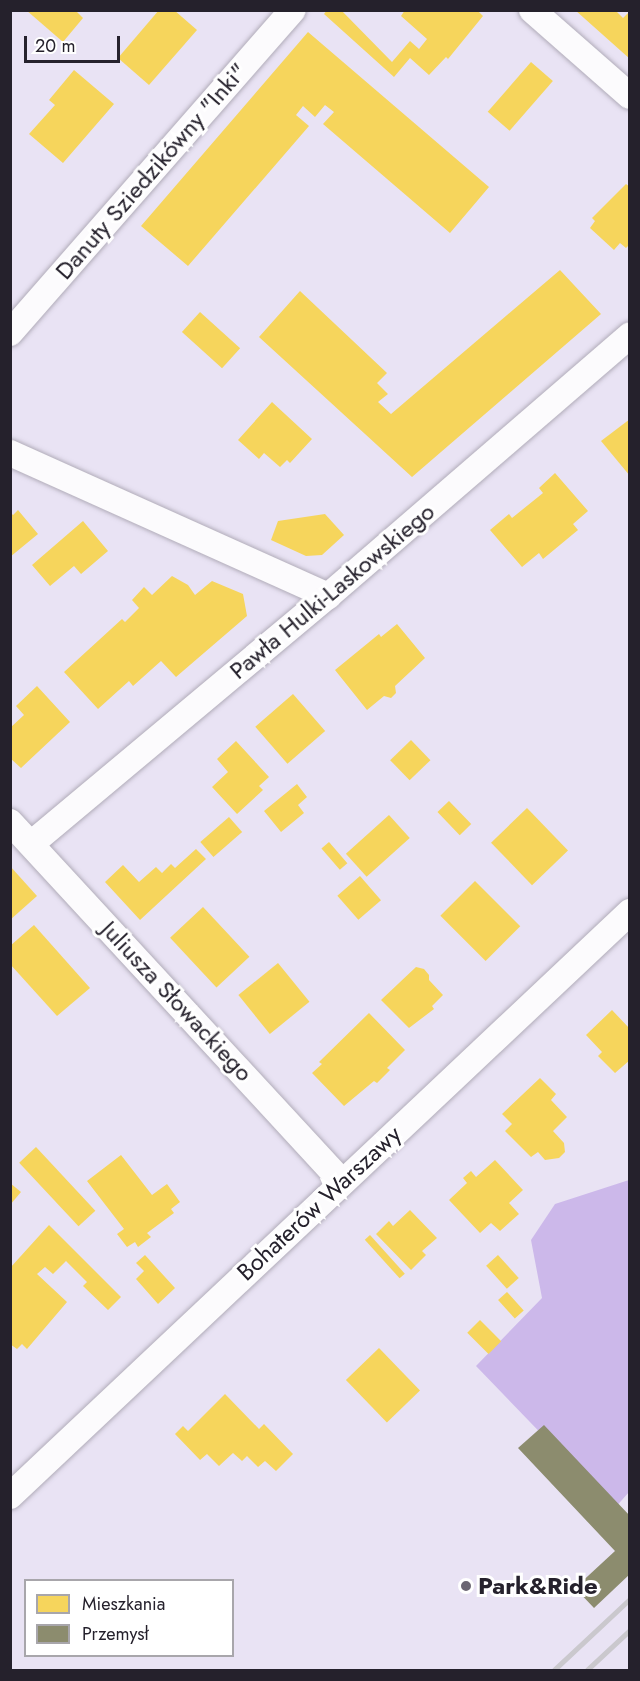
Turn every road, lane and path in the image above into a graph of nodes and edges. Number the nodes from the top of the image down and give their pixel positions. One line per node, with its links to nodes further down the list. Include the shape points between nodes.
1 (292, 10): 4 (street, Danuty Sziedzikówny "Inki")
2 (532, 10): 3 (street)
3 (630, 96)
4 (10, 333)
5 (630, 335): 7 (street, Pawła Hulki-Laskowskiego)
6 (10, 453): 7 (street)
7 (328, 597): 9 (street, Pawła Hulki-Laskowskiego)
8 (10, 822): 9 (street, Juliusza Słowackiego)
9 (31, 844): 11 (street, Juliusza Słowackiego)
10 (630, 912): 11 (street, Bohaterów Warszawy)
11 (342, 1182): 12 (street, Bohaterów Warszawy)
12 (10, 1496)

